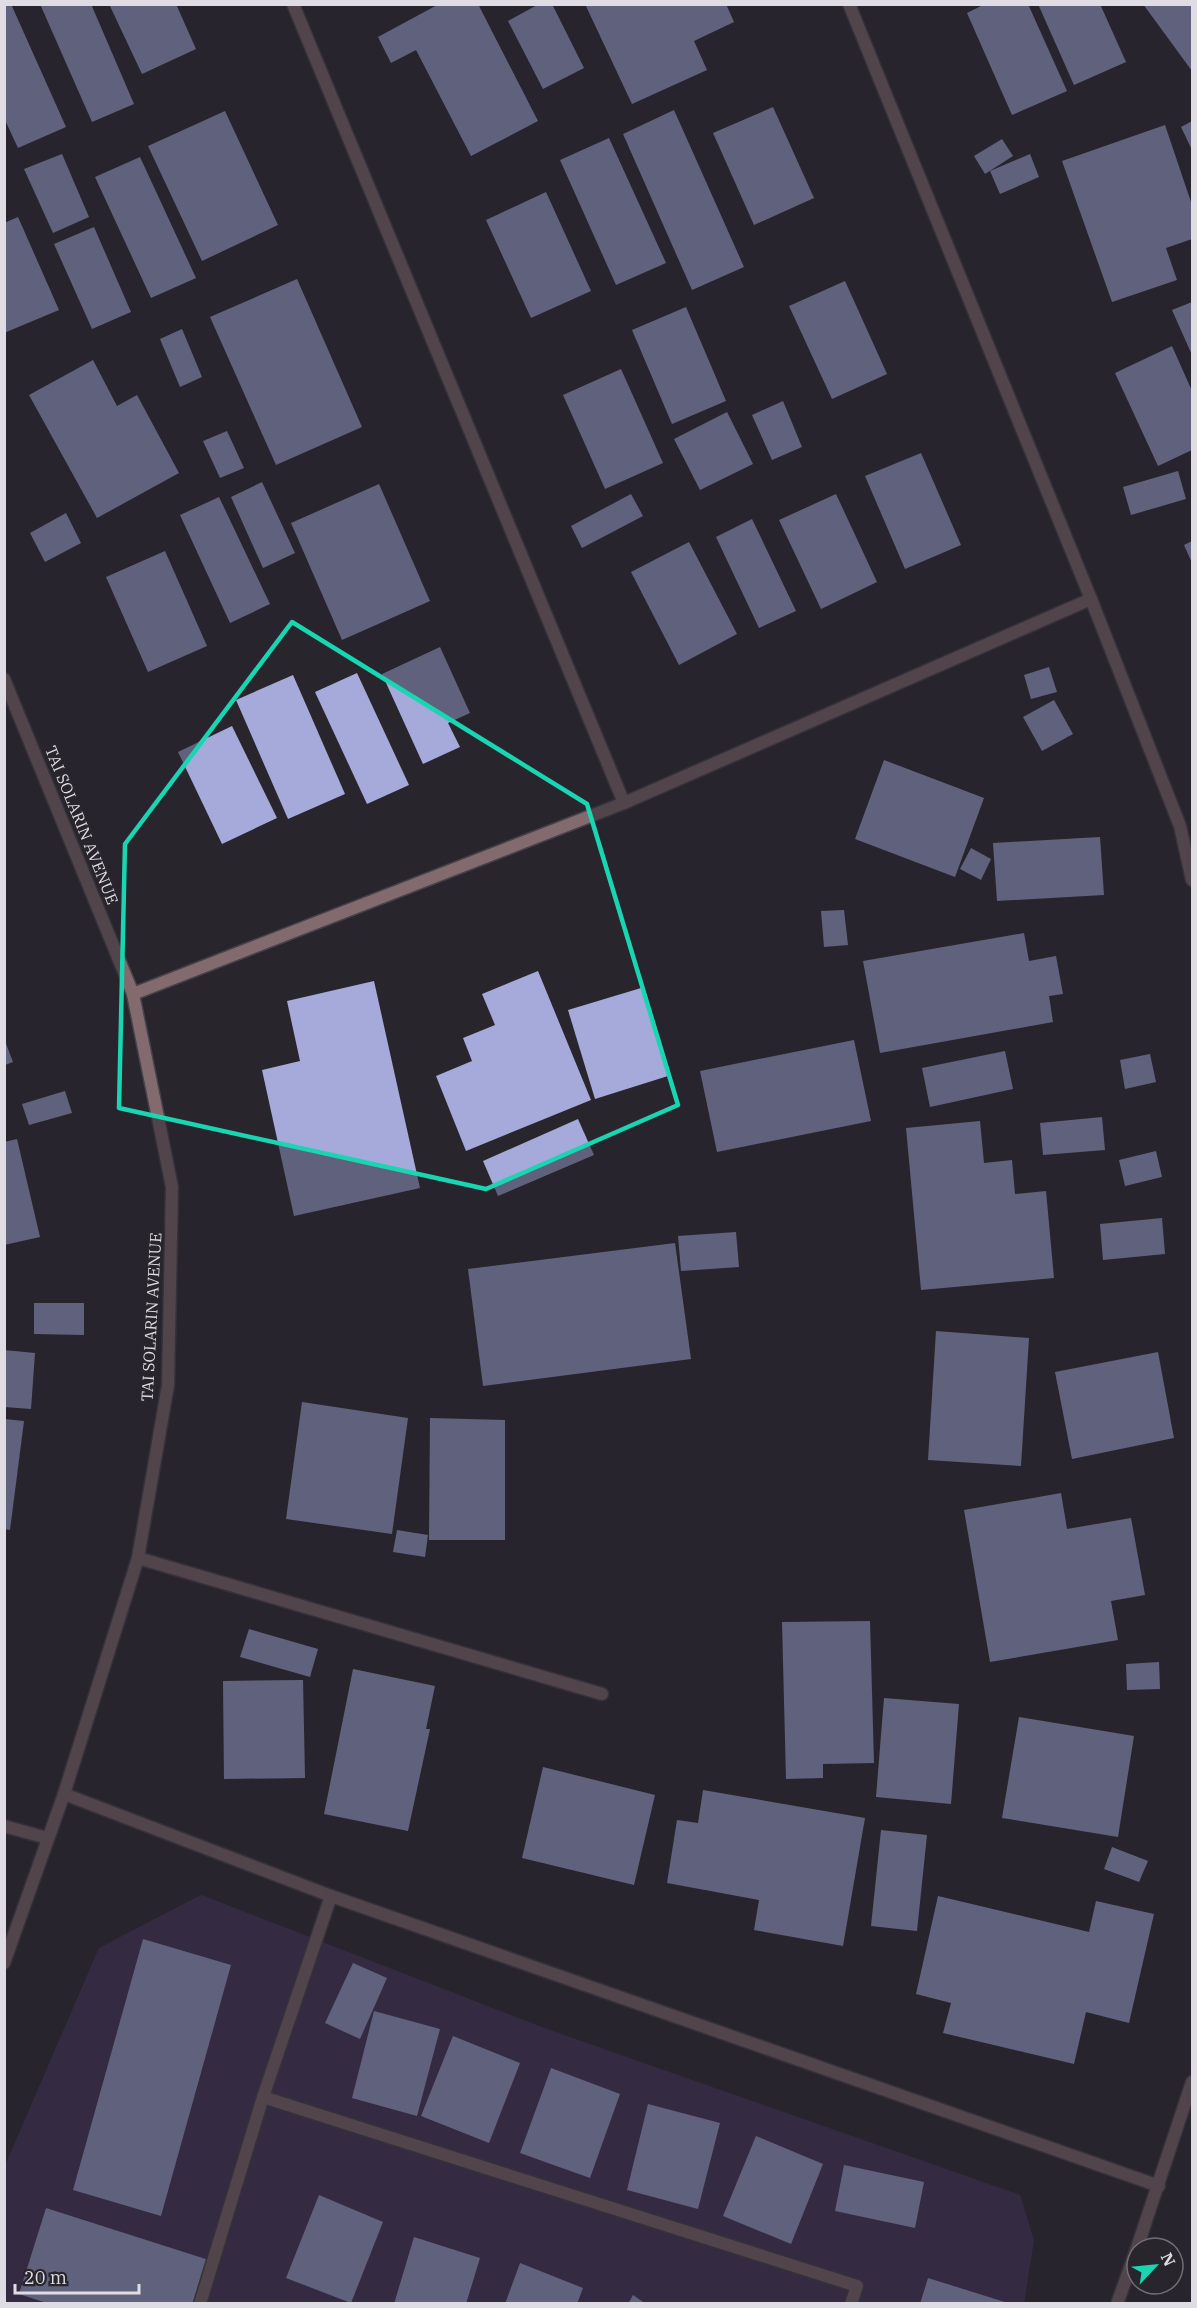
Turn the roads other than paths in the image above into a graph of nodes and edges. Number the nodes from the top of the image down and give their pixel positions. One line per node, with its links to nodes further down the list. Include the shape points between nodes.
1 (293, 4): 5 (street)
2 (849, 4): 3 (street)
3 (1091, 599): 5 (street); 6 (street, via 1180,826)
4 (4, 679): 7 (street, TAI SOLARIN AVENUE)
5 (624, 803): 7 (street)
6 (1192, 880)
7 (134, 994): 8 (street, TAI SOLARIN AVENUE, via 172,1187 168,1385)
8 (138, 1558): 9 (street); 10 (street, TAI SOLARIN AVENUE)
9 (602, 1694)
10 (64, 1794): 12 (street, TAI SOLARIN AVENUE); 13 (street)
11 (4, 1826): 12 (street)
12 (47, 1838): 14 (street, TAI SOLARIN AVENUE)
13 (331, 1896): 16 (street); 17 (street)
14 (4, 1963)
15 (1192, 2082): 17 (street)
16 (263, 2097): 20 (street); 21 (street, via 857,2286)
17 (1159, 2186): 18 (street)
18 (1141, 2236)
19 (1125, 2282): 22 (street)
20 (200, 2304)
21 (851, 2304)
22 (1117, 2304)

